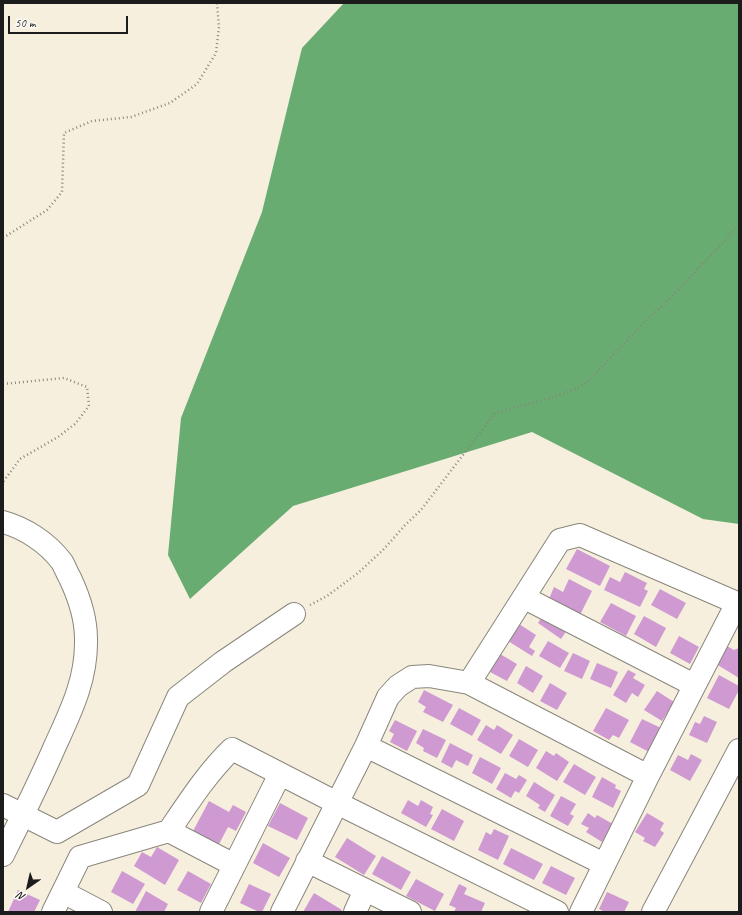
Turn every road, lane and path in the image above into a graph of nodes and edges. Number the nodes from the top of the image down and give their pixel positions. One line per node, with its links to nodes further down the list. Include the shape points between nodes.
1 (217, 3): 3 (path, via 219,27 216,53 197,84 170,103 131,117 92,121 64,133 62,192 47,210)
2 (739, 226): 8 (path, via 589,381 550,398 495,413 421,510 384,549 327,596)
3 (3, 238)
4 (3, 384): 5 (path, via 64,378 86,387 89,406 75,424 20,459)
5 (3, 482)
6 (3, 522): 17 (street, via 16,526 46,545 62,563 83,614 86,639 85,664 76,699)
7 (525, 598): 9 (street); 10 (street); 10 (street, via 560,540 580,535 737,603)
8 (294, 614): 17 (street, via 223,662 178,697 138,785 57,832)
9 (470, 683): 11 (street, via 429,676 412,677 398,686 388,697); 14 (street)
10 (694, 685): 14 (street)
11 (366, 746): 15 (street); 21 (street)
12 (739, 750): 33 (street)
13 (280, 774): 15 (street); 18 (street, via 232,749 218,763); 22 (street)
14 (648, 776): 21 (street)
15 (337, 803): 20 (street); 31 (street)
16 (3, 805): 17 (street)
17 (23, 814): 19 (street)
18 (169, 831): 22 (street); 24 (street, via 80,857)
19 (3, 855)
20 (307, 861): 23 (street); 28 (street)
21 (604, 864): 32 (street)
22 (234, 865): 27 (street)
23 (365, 890): 29 (street); 30 (street)
24 (63, 892): 25 (street); 26 (street)
25 (53, 912)
26 (101, 912)
27 (211, 912)
28 (282, 912)
29 (354, 912)
30 (410, 912)
31 (558, 912)
32 (581, 912)
33 (653, 912)

